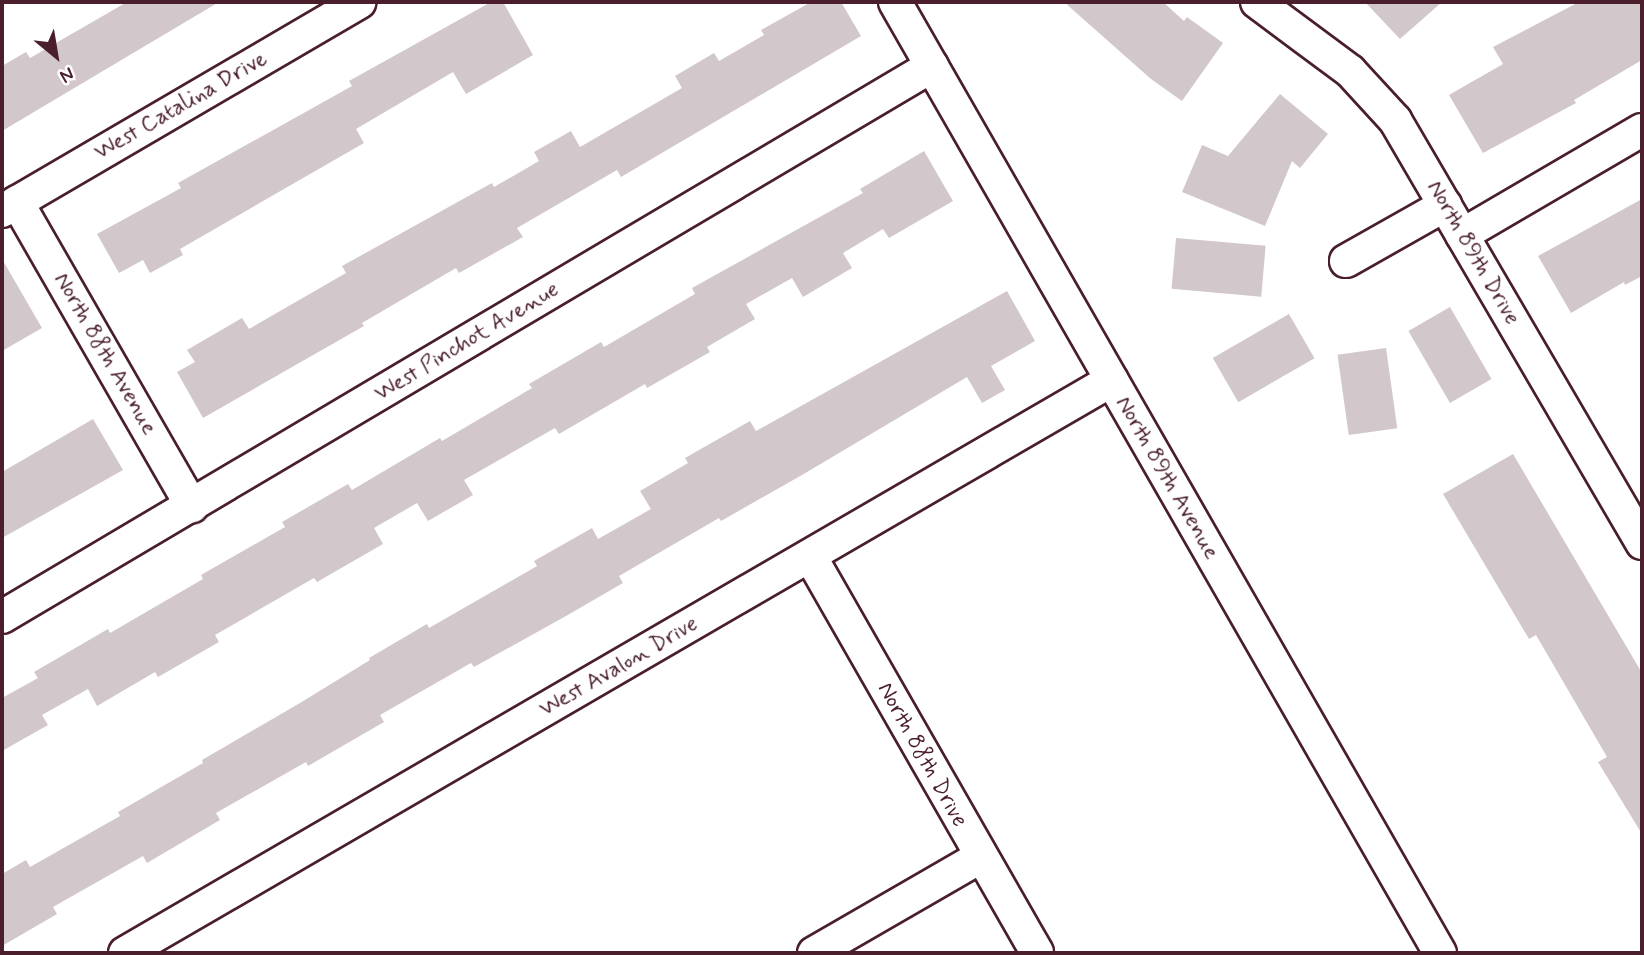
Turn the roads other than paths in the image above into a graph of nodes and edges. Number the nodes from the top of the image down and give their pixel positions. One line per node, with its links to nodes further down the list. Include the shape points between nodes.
1 (359, 2): 7 (street, West Catalina Drive)
2 (895, 2): 4 (street, North 89th Avenue)
3 (1258, 2): 6 (street, North 89th Drive, via 1372,91 1395,120)
4 (932, 66): 10 (street, North 89th Avenue); 11 (street, West Pinchot Avenue)
5 (1642, 130): 8 (street)
6 (1445, 205): 8 (street, North 89th Drive); 9 (street)
7 (10, 206): 11 (street, North 88th Avenue)
8 (1462, 235): 12 (street, North 89th Drive)
9 (1346, 261)
10 (1112, 380): 13 (street, West Avalon Drive); 19 (street, North 89th Avenue)
11 (192, 506): 14 (street, West Pinchot Avenue)
12 (1642, 543)
13 (810, 556): 15 (street, North 88th Drive); 16 (street, West Avalon Drive)
14 (2, 617)
15 (980, 857): 17 (street); 18 (street, North 88th Drive)
16 (125, 953)
17 (814, 953)
18 (1037, 953)
19 (1440, 953)

